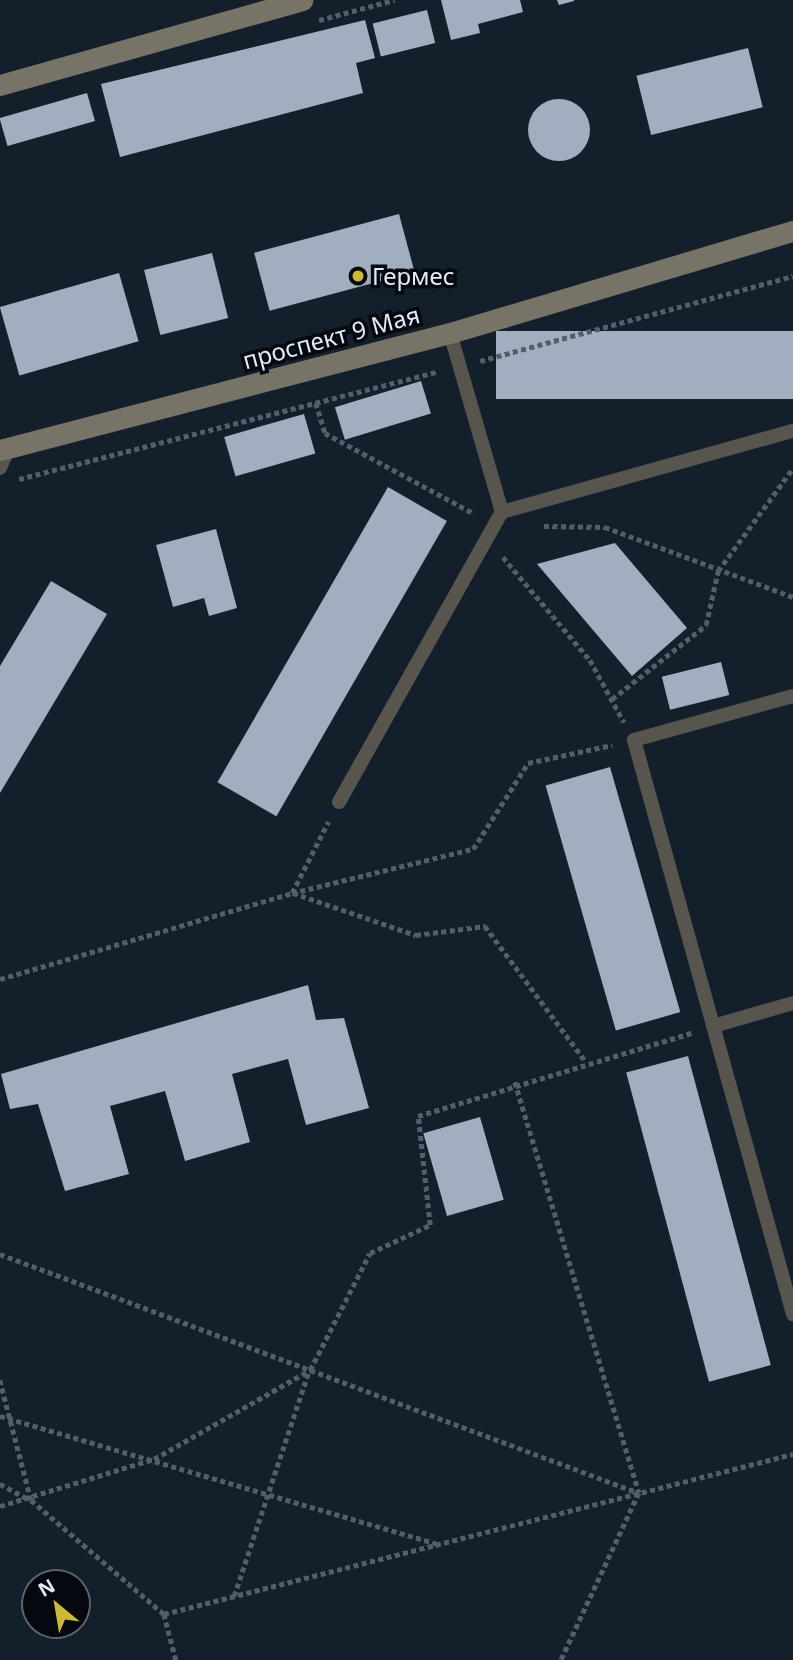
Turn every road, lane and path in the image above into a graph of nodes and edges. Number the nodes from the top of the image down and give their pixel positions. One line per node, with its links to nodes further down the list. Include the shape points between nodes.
1 (302, 0): 2 (street)
2 (0, 85)
3 (793, 231): 5 (street, проспект 9 Мая)
4 (793, 276): 6 (path)
5 (450, 333): 6 (lane); 9 (street, проспект 9 Мая)
6 (460, 366): 7 (path); 13 (lane)
7 (316, 403): 12 (path); 13 (path, via 325,433)
8 (793, 430): 13 (lane)
9 (5, 449): 10 (lane)
10 (0, 468)
11 (793, 468): 15 (path)
12 (13, 481)
13 (498, 518): 14 (lane); 15 (path, via 605,527)
14 (487, 538): 18 (path, via 590,660); 20 (lane)
15 (718, 571): 16 (path); 18 (path, via 706,625)
16 (793, 597)
17 (793, 697): 19 (lane)
18 (612, 699): 19 (path)
19 (634, 740): 21 (path, via 528,763 473,849); 24 (lane)
20 (339, 802): 21 (path)
21 (292, 893): 22 (path); 25 (path, via 416,936 485,926)
22 (0, 979)
23 (793, 1003): 24 (lane)
24 (713, 1026): 25 (path); 28 (lane)
25 (586, 1062): 26 (path)
26 (515, 1083): 29 (path, via 418,1116 430,1225 370,1253); 37 (path)
27 (0, 1254): 29 (path)
28 (793, 1314)
29 (310, 1370): 34 (path); 36 (path); 37 (path)
30 (0, 1380): 31 (path)
31 (9, 1415): 32 (path); 34 (path); 38 (path)
32 (0, 1416)
33 (793, 1454): 37 (path)
34 (154, 1459): 36 (path); 38 (path)
35 (0, 1484): 38 (path)
36 (269, 1493): 40 (path); 41 (path)
37 (639, 1493): 40 (path); 44 (path)
38 (31, 1500): 39 (path); 42 (path)
39 (0, 1506)
40 (438, 1545): 41 (path)
41 (234, 1596): 42 (path)
42 (164, 1614): 43 (path)
43 (176, 1660)
44 (561, 1660)

